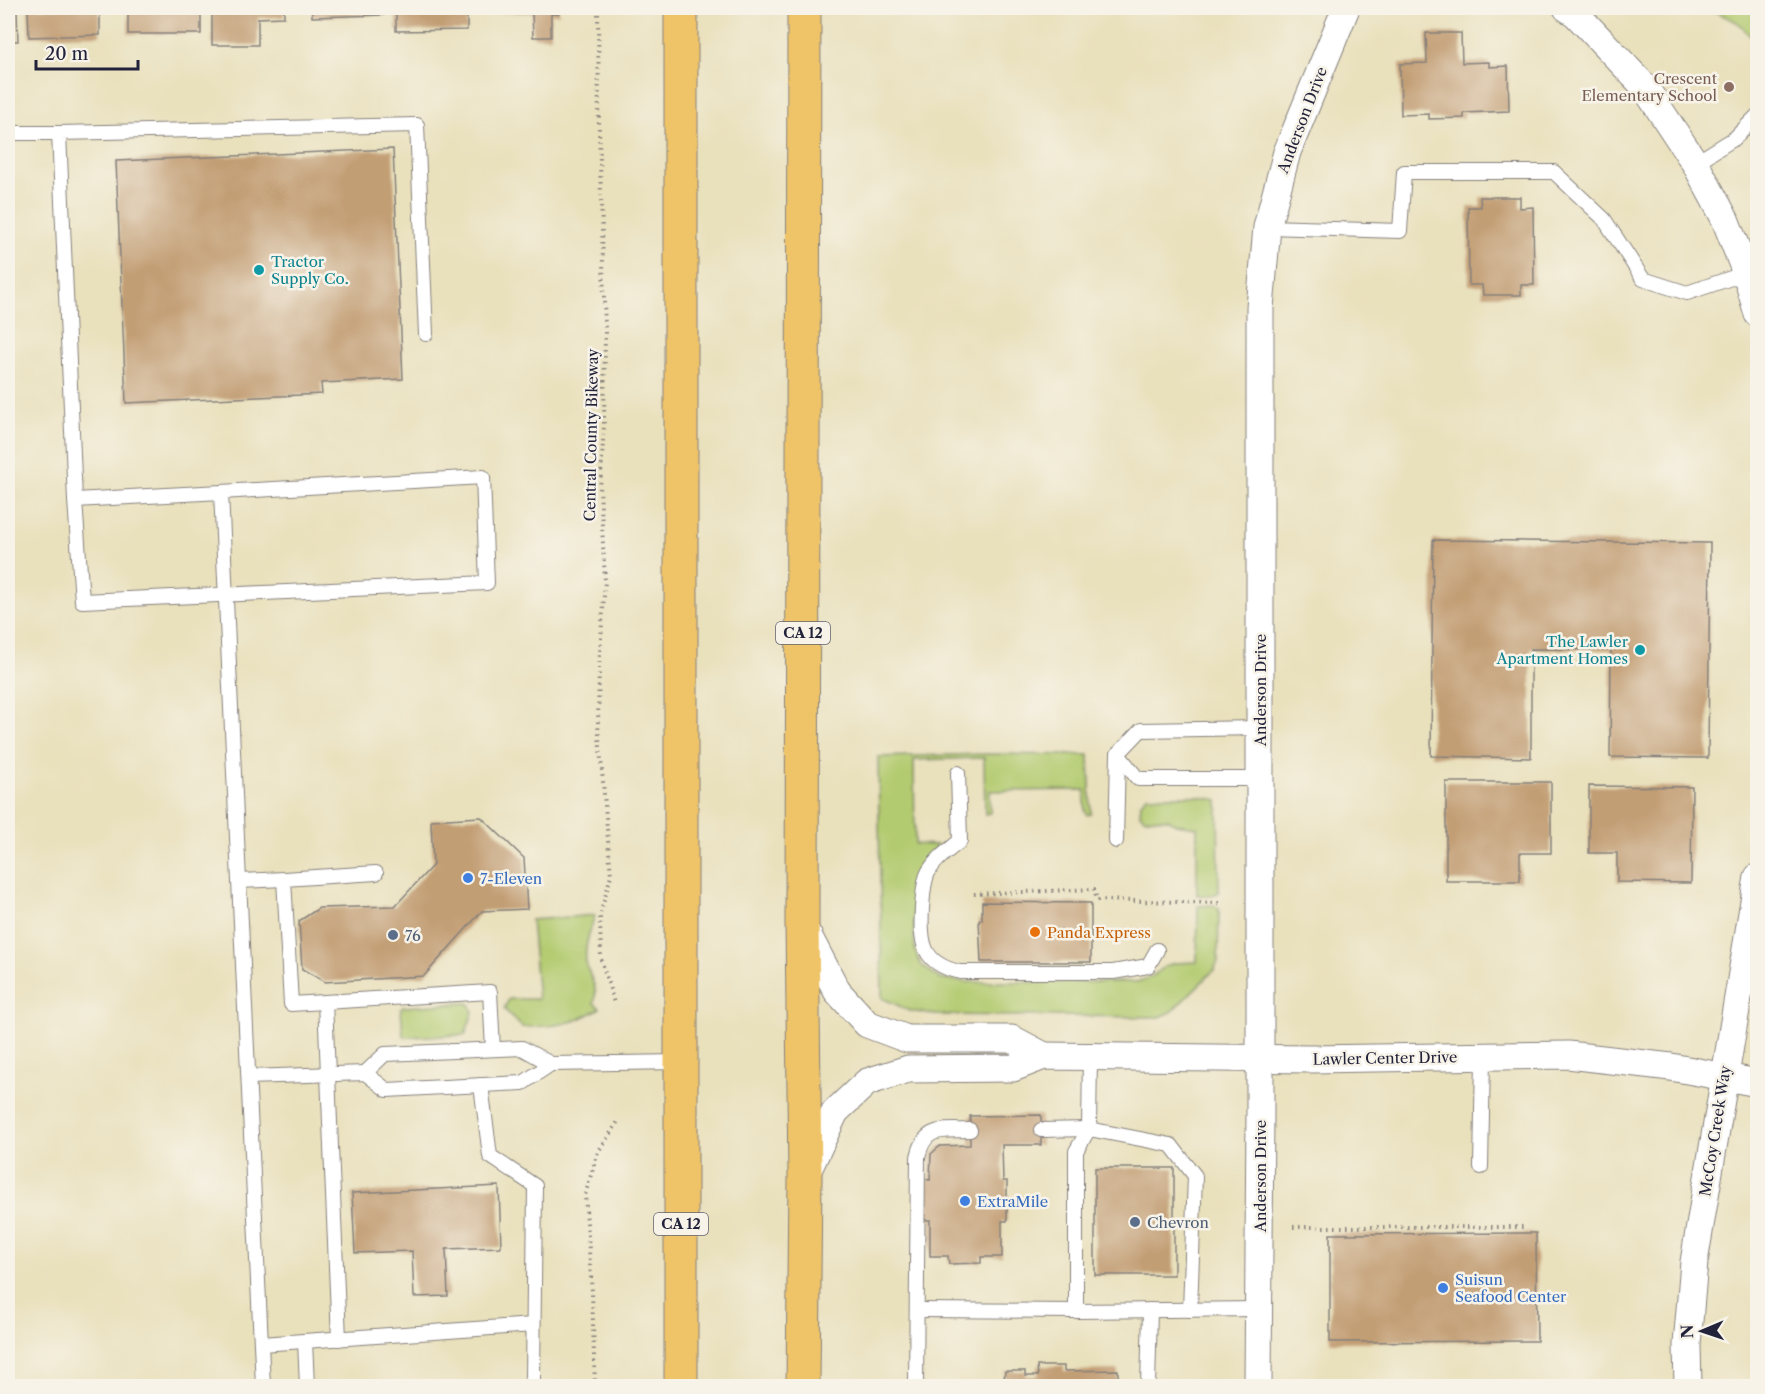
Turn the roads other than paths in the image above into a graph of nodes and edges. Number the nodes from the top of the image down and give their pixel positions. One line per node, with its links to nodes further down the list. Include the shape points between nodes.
1 (681, 8): 33 (highway, CA 12)
2 (804, 8): 25 (highway, CA 12)
3 (1346, 8): 9 (street, Anderson Drive, via 1287,152)
4 (1567, 8): 8 (street, via 1644,86)
5 (1758, 116): 8 (lane, via 1735,138)
6 (8, 133): 7 (lane)
7 (59, 133): 12 (lane, via 417,124); 14 (lane)
8 (1695, 163): 10 (street, via 1725,219)
9 (1267, 227): 10 (lane, via 1400,231 1404,172 1554,172 1604,219 1643,279 1687,293); 16 (street, Anderson Drive, via 1260,308)
10 (1746, 273): 11 (street)
11 (1758, 314)
12 (426, 334)
13 (221, 492): 14 (lane); 15 (lane); 15 (lane, via 483,477 487,583)
14 (75, 500): 15 (lane, via 82,601)
15 (226, 595): 24 (lane)
16 (1260, 728): 17 (lane, via 1141,730); 19 (street, Anderson Drive)
17 (1118, 754): 19 (lane, via 1138,779); 20 (lane)
18 (958, 772): 26 (lane, via 960,841 939,859 924,886 923,946 933,961 960,972 1130,970 1148,966)
19 (1260, 779): 32 (street, Anderson Drive)
20 (1116, 841)
21 (376, 873): 23 (lane)
22 (1758, 877): 38 (street, McCoy Creek Way)
23 (284, 879): 24 (lane); 27 (lane, via 291,1004)
24 (239, 881): 37 (lane)
25 (802, 924): 29 (street, Lawler Center Drive, via 837,991 867,1024 907,1039 1012,1039); 45 (highway, CA 12)
26 (1157, 950)
27 (325, 1002): 28 (lane, via 490,992); 36 (lane)
28 (493, 1049): 34 (lane, via 522,1048); 35 (lane, via 385,1054)
29 (1044, 1056): 30 (street, Lawler Center Drive); 45 (street, Lawler Center Drive, via 1013,1068 908,1069 867,1082 835,1112)
30 (1089, 1056): 32 (street, Lawler Center Drive); 41 (lane)
31 (1483, 1057): 32 (street, Lawler Center Drive); 38 (street, Lawler Center Drive, via 1568,1055); 44 (lane)
32 (1260, 1059): 46 (street, Anderson Drive)
33 (681, 1062): 34 (lane); 58 (highway, CA 12)
34 (551, 1064): 40 (lane, via 523,1083)
35 (365, 1073): 36 (lane); 40 (lane, via 387,1090)
36 (328, 1074): 37 (lane); 52 (lane)
37 (249, 1077): 54 (lane)
38 (1724, 1078): 39 (street, Lawler Center Drive); 63 (street, McCoy Creek Way, via 1694,1262)
39 (1758, 1083)
40 (481, 1085): 51 (lane, via 489,1156 535,1186)
41 (1089, 1129): 43 (lane); 49 (lane, via 1172,1145 1195,1176); 50 (lane, via 1076,1151)
42 (970, 1130): 47 (lane, via 936,1132 926,1136 921,1145)
43 (1041, 1130)
44 (1481, 1167)
45 (805, 1176): 59 (highway, CA 12)
46 (1258, 1309): 49 (lane); 62 (street, Anderson Drive)
47 (917, 1310): 50 (lane); 60 (lane)
48 (1150, 1310): 49 (lane); 50 (lane); 61 (lane)
49 (1190, 1310)
50 (1076, 1311)
51 (533, 1325): 52 (lane); 57 (lane, via 532,1381)
52 (339, 1339): 53 (lane)
53 (305, 1341): 54 (lane); 56 (lane)
54 (261, 1344): 55 (lane)
55 (262, 1386)
56 (307, 1386)
57 (528, 1386)
58 (681, 1386)
59 (803, 1386)
60 (916, 1386)
61 (1148, 1386)
62 (1258, 1386)
63 (1688, 1386)

